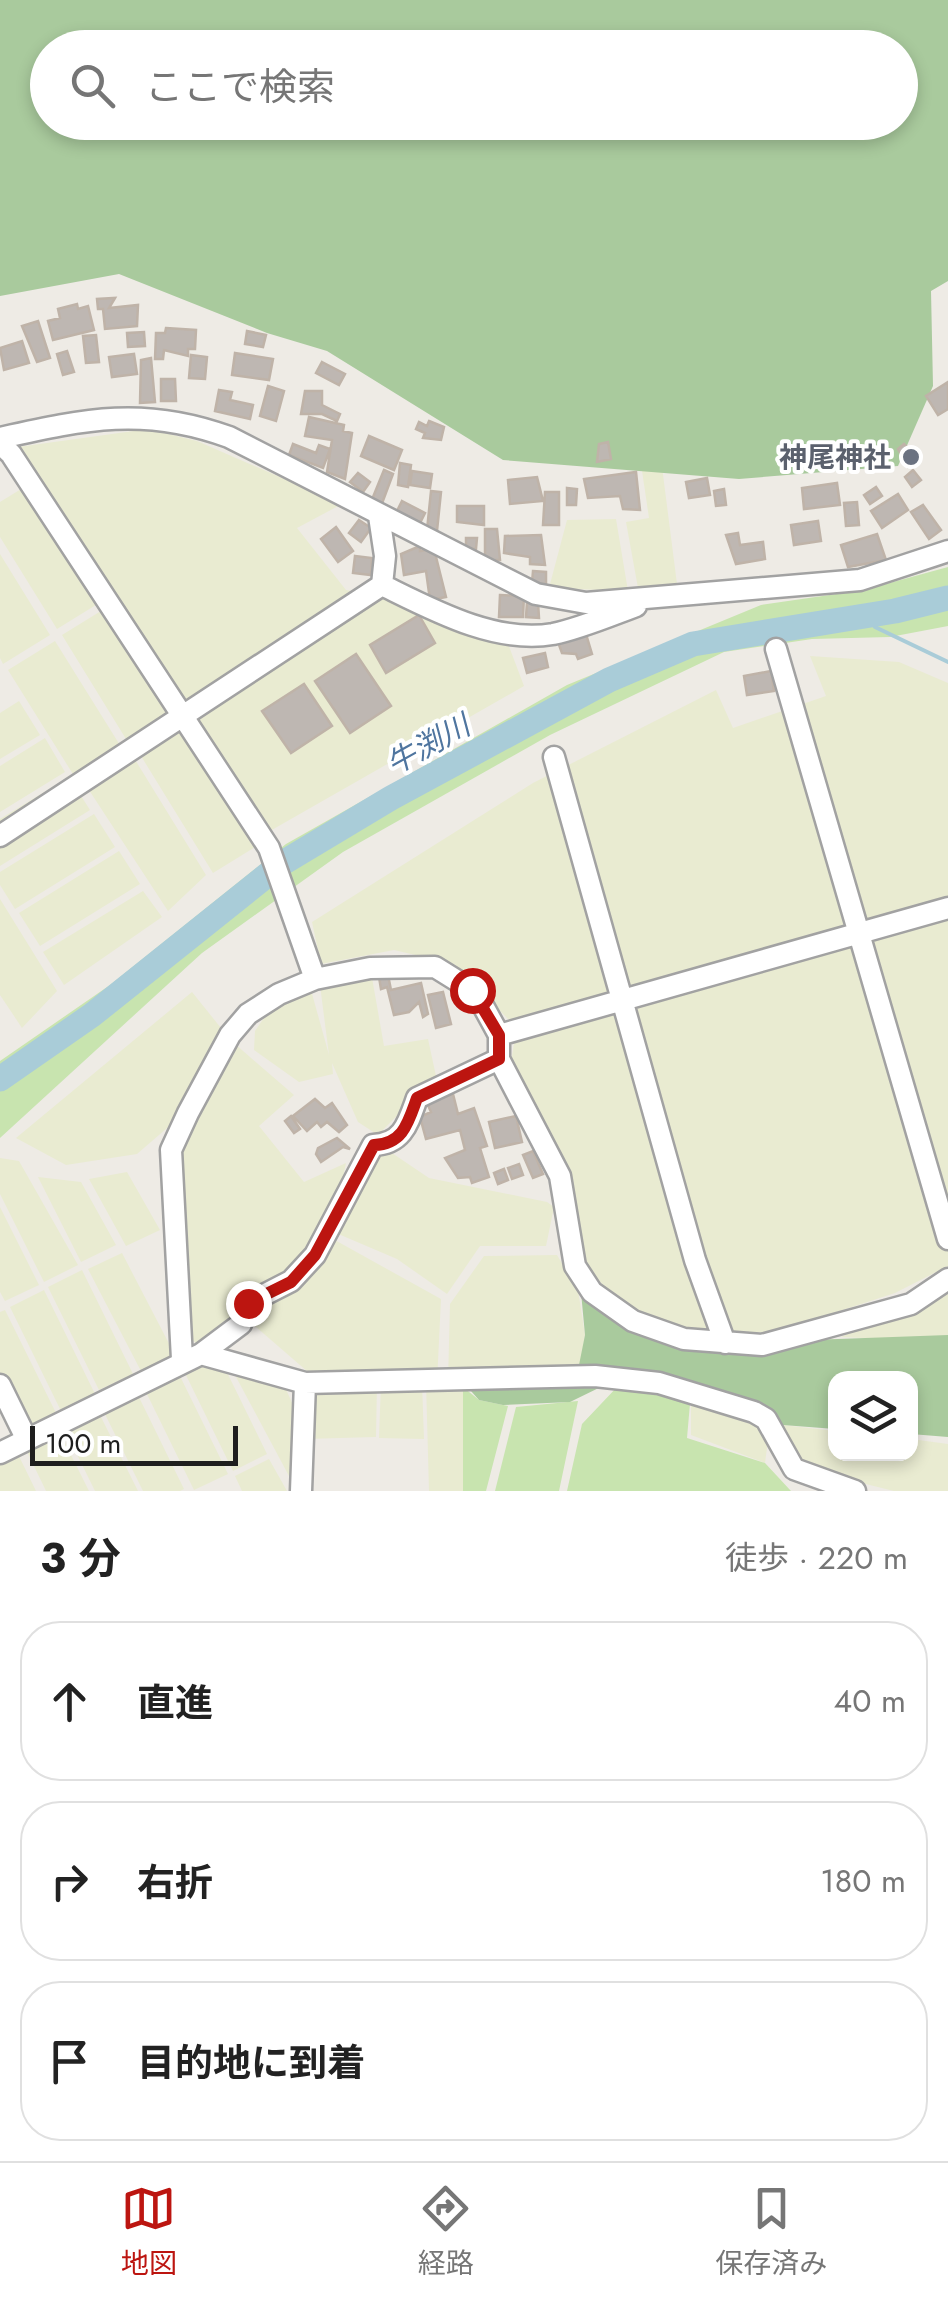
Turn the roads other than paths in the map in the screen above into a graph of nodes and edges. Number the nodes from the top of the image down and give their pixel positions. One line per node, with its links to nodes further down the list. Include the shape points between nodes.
1 (0, 440): 2 (street, via 69,422 153,416 185,421); 7 (street)
2 (379, 516): 4 (street); 5 (street, via 536,594 586,602)
3 (948, 551): 5 (street, via 860,580)
4 (382, 585): 5 (street, via 482,627 534,635); 7 (street)
5 (663, 596)
6 (776, 649): 11 (street)
7 (182, 716): 9 (street); 12 (street, via 271,854)
8 (554, 757): 13 (street)
9 (0, 836)
10 (948, 908): 11 (street)
11 (856, 934): 13 (street); 16 (street)
12 (315, 978): 14 (street, via 370,968 435,968 472,990); 19 (street, via 278,994 239,1024 171,1150)
13 (626, 1002): 14 (street); 18 (street, via 695,1260)
14 (499, 1035): 15 (street)
15 (499, 1059): 18 (street, via 560,1176 575,1266 592,1292 656,1330); 19 (street, via 417,1098 406,1130 374,1145 315,1255 291,1282 248,1303 242,1324)
16 (948, 1239)
17 (948, 1279): 18 (street, via 911,1304 790,1339)
18 (725, 1343)
19 (191, 1356): 20 (street); 22 (street)
20 (306, 1384): 24 (street); 25 (street, via 595,1376 659,1384 754,1412 766,1419 794,1469)
21 (0, 1385): 22 (street)
22 (27, 1440): 23 (street)
23 (0, 1454)
24 (301, 1491)
25 (855, 1491)

